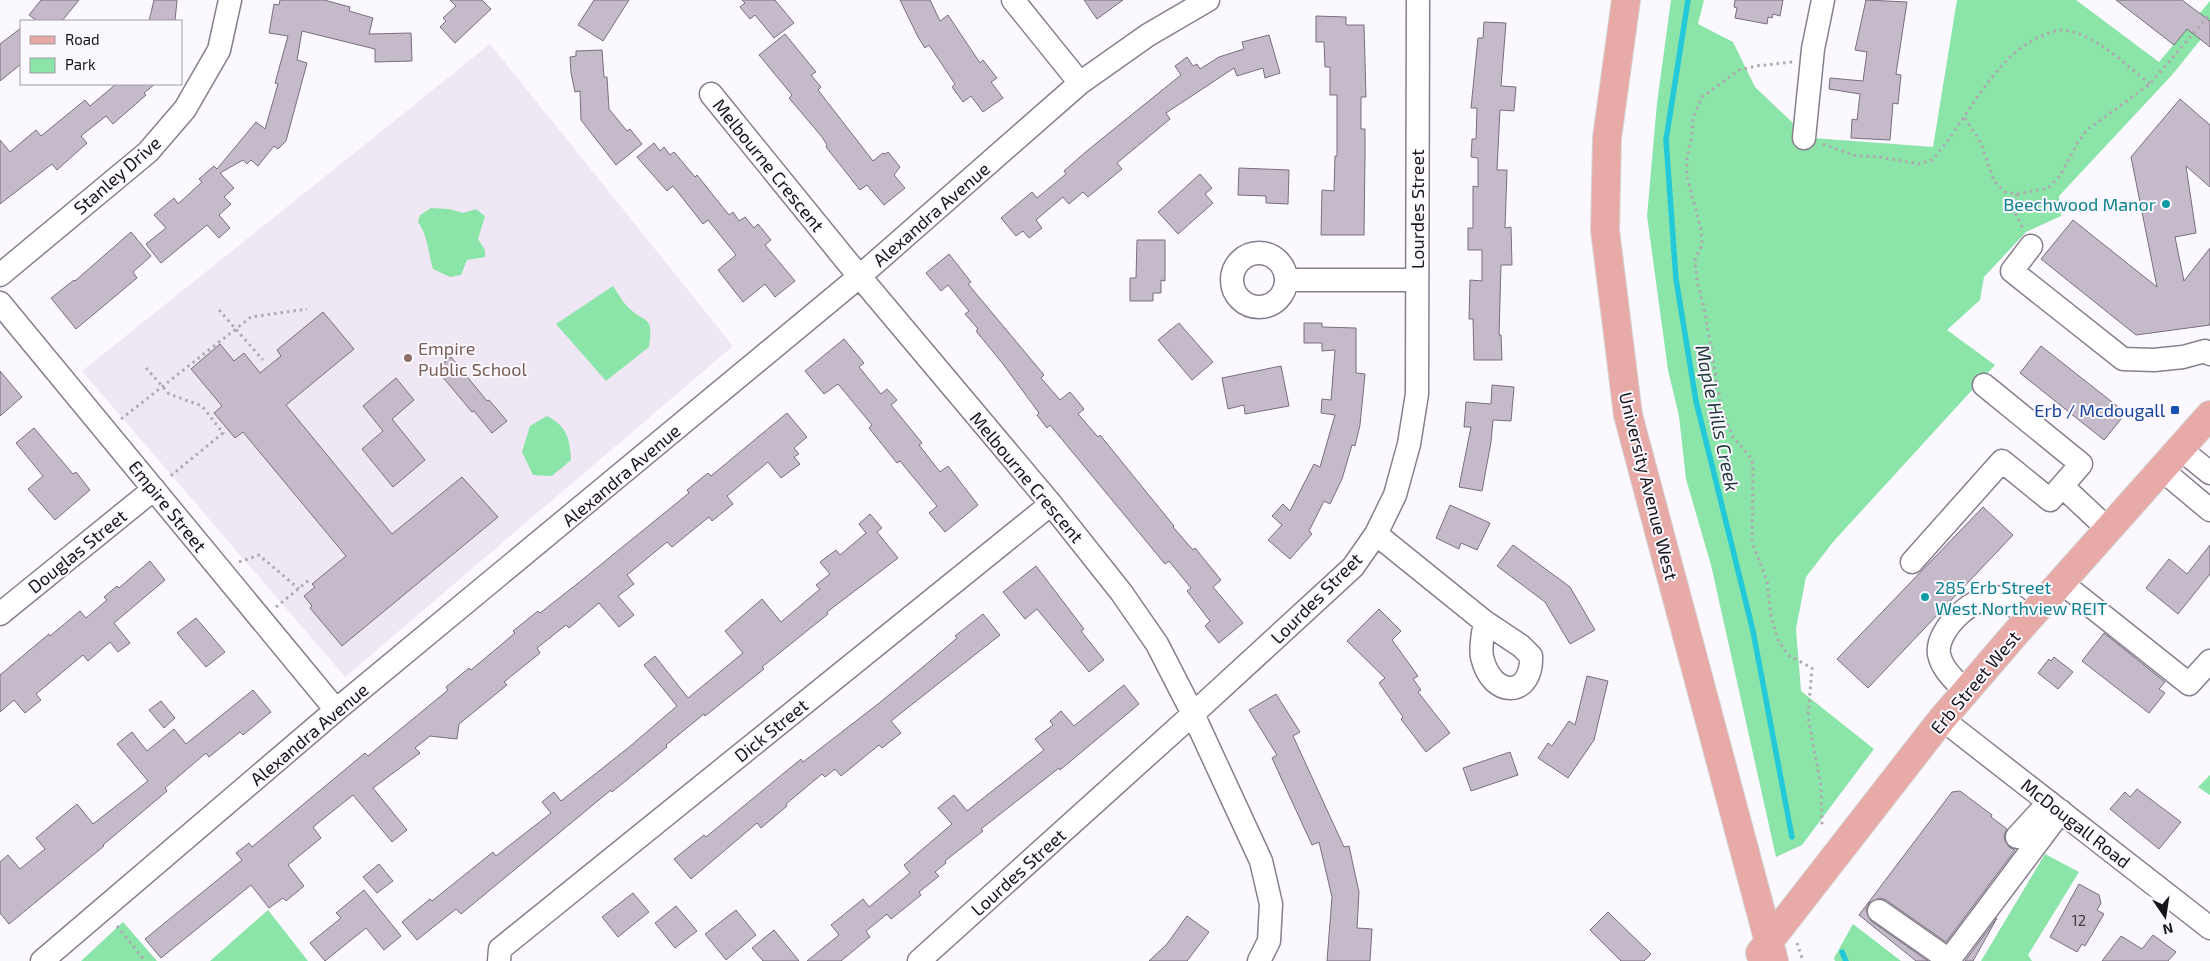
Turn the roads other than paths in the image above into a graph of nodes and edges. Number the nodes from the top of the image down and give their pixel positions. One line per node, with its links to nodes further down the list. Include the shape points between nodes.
1 (230, 0): 11 (street, Stanley Drive, via 219,50 185,109 148,152)
2 (1013, 0): 7 (street)
3 (1208, 0): 7 (street, Alexandra Avenue, via 1148,35)
4 (1418, 0): 14 (street, Lourdes Street)
5 (1626, 0): 42 (main road, University Avenue West, via 1607,138 1605,230 1628,415)
6 (1824, 0): 9 (street, via 1812,60)
7 (1080, 83): 12 (street, Alexandra Avenue)
8 (712, 94): 12 (street, Melbourne Crescent)
9 (1804, 138)
10 (2031, 246): 16 (street, via 2012,271 2123,359 2154,360 2205,351)
11 (0, 274)
12 (860, 276): 24 (street, Melbourne Crescent); 35 (street, Alexandra Avenue)
13 (1286, 280): 14 (street)
14 (1417, 280): 27 (street, Lourdes Street, via 1417,394 1395,495)
15 (0, 303): 23 (street, Empire Street)
16 (2210, 354)
17 (1984, 385): 22 (street, via 2081,464)
18 (2210, 415): 19 (main road, Erb Street West)
19 (2179, 448): 20 (main road, Erb Street West); 21 (street)
20 (2161, 469): 25 (street); 26 (main road, Erb Street West)
21 (2210, 473)
22 (2062, 486): 26 (street); 28 (street, via 2050,500 2002,461)
23 (154, 489): 30 (street, Douglas Street); 35 (street, Empire Street)
24 (1052, 504): 36 (street, Melbourne Crescent, via 1152,637); 44 (street, Dick Street, via 500,949)
25 (2210, 510)
26 (2108, 529): 29 (main road, Erb Street West)
27 (1376, 534): 32 (street); 36 (street, Lourdes Street, via 1353,567)
28 (1912, 562)
29 (2062, 583): 31 (main road, Erb Street West); 33 (street, via 2189,684)
30 (0, 614)
31 (2030, 618): 34 (main road, Erb Street West); 34 (street, via 2002,598 1988,598 1969,605 1951,623 1939,653 1943,667)
32 (1484, 622)
33 (2210, 661)
34 (1966, 692): 37 (main road, Erb Street West)
35 (336, 710): 43 (street, Alexandra Avenue)
36 (1193, 714): 45 (street, Lourdes Street); 46 (street, Melbourne Crescent, via 1261,862 1271,904 1269,941)
37 (1942, 719): 38 (street, McDougall Road); 42 (main road, Erb Street West)
38 (2055, 807): 39 (street); 40 (street, via 1949,960); 41 (street, McDougall Road)
39 (2017, 838)
40 (1879, 911)
41 (2210, 928)
42 (1766, 955)
43 (42, 961)
44 (499, 961)
45 (919, 961)
46 (1259, 961)

